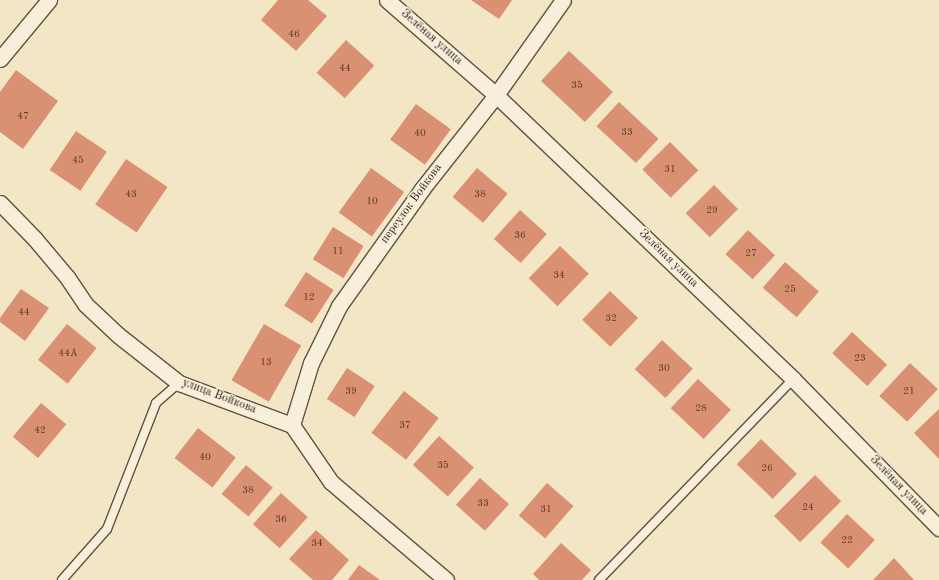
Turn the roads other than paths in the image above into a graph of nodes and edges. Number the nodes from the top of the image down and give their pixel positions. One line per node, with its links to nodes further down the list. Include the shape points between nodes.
1 (49, 0): 4 (street)
2 (387, 0): 5 (street, Зелёная улица)
3 (563, 0): 5 (street, переулок Войкова)
4 (0, 59)
5 (496, 95): 7 (street, Зелёная улица); 9 (street, переулок Войкова, via 422,189 339,306 311,364)
6 (0, 203): 8 (street, улица Войкова, via 36,239 85,304 118,335)
7 (793, 379): 10 (street, Зелёная улица); 13 (lane)
8 (179, 383): 9 (street, улица Войкова); 11 (lane, via 156,402 107,529)
9 (292, 425): 12 (street, via 331,482)
10 (939, 528)
11 (62, 580)
12 (446, 580)
13 (599, 580)

